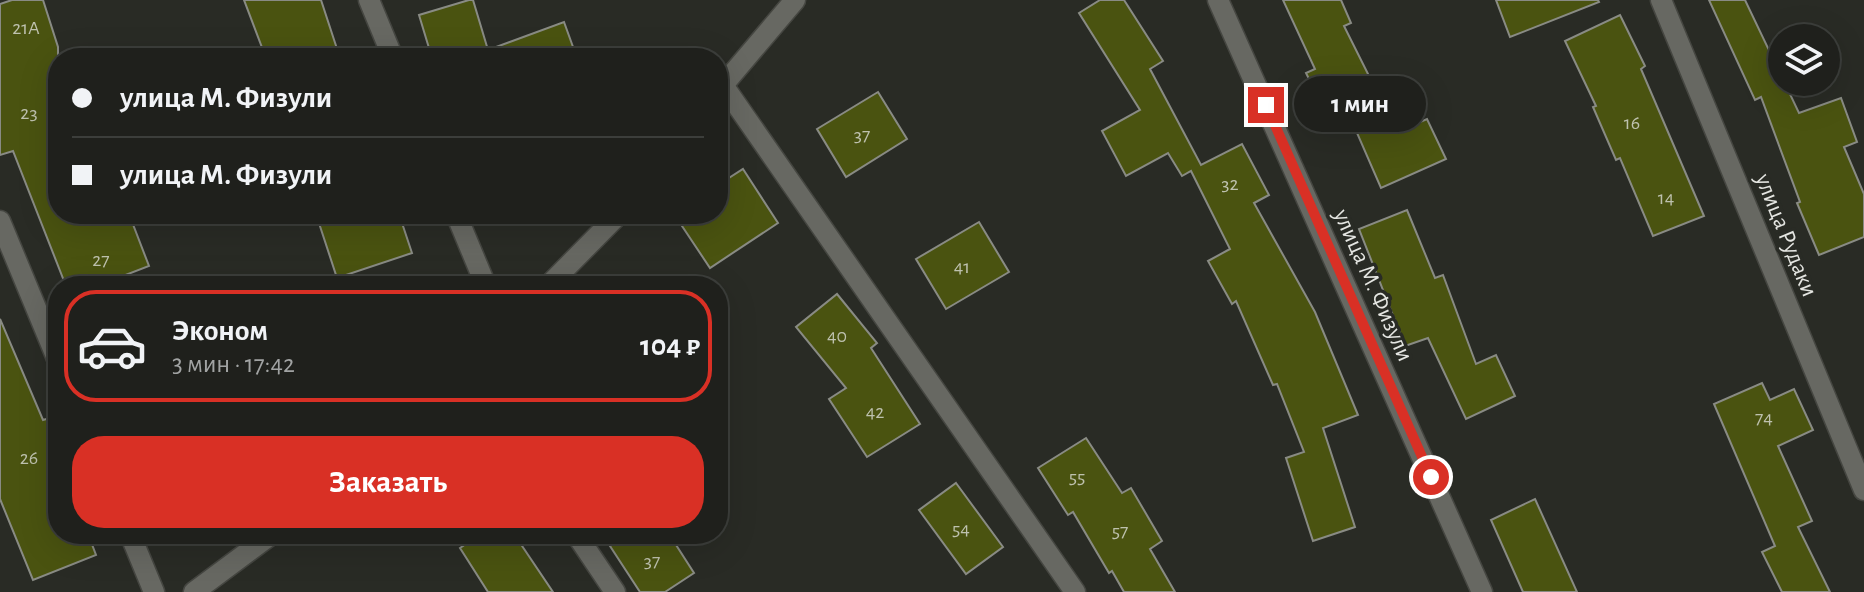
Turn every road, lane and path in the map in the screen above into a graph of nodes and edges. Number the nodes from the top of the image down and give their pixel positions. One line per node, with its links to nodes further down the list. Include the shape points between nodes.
1 (369, 0): 5 (street)
2 (1218, 0): 22 (street, улица М. Физули)
3 (1661, 0): 14 (street, улица Рудаки)
4 (789, 3): 6 (street)
5 (389, 48)
6 (728, 78)
7 (728, 99): 21 (street)
8 (0, 221): 13 (street)
9 (460, 224): 11 (street)
10 (609, 224): 12 (street)
11 (482, 276)
12 (558, 276)
13 (48, 337)
14 (1864, 490)
15 (134, 544): 18 (street)
16 (259, 544): 19 (street)
17 (583, 544): 20 (street)
18 (154, 592)
19 (194, 592)
20 (615, 592)
21 (1075, 592)
22 (1482, 592)

